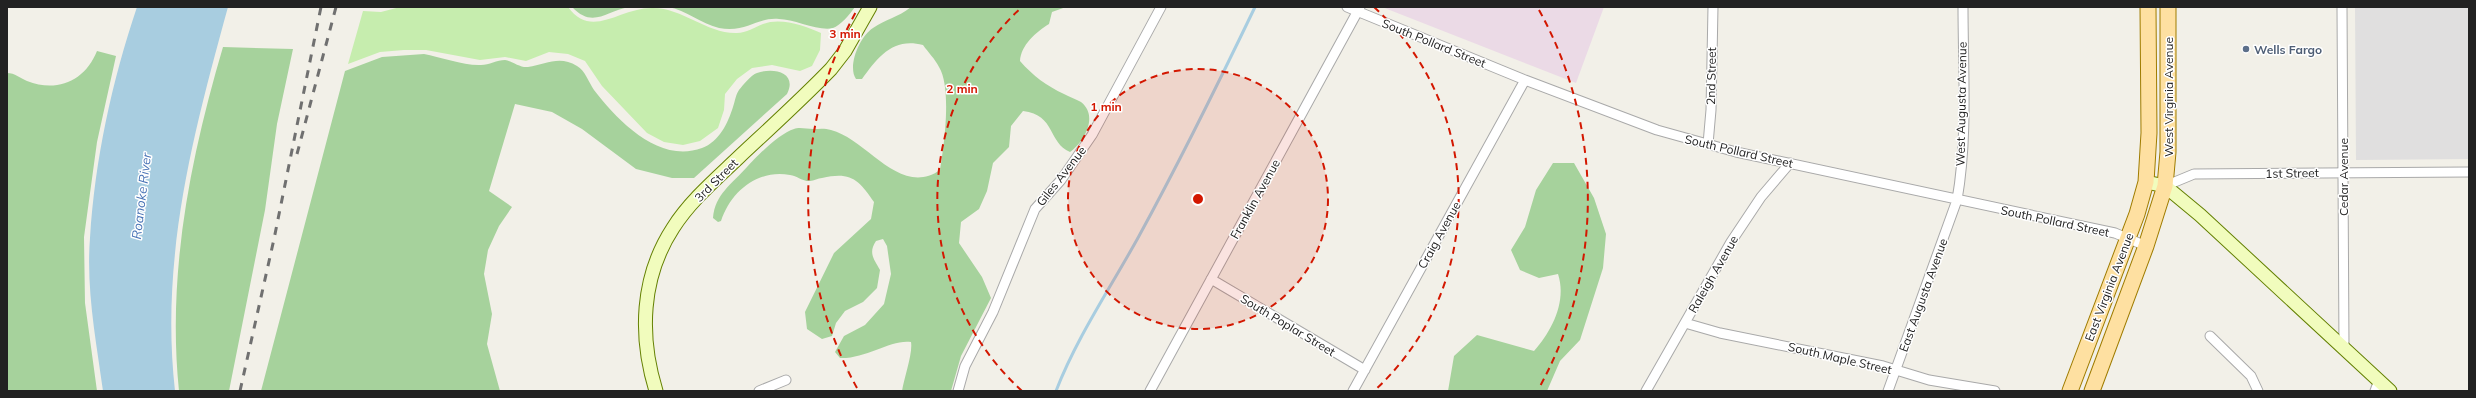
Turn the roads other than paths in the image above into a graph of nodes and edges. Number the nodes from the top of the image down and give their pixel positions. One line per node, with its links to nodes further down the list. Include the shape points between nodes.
1 (870, 7): 28 (street, 3rd Street, via 845,51 831,69 696,199 673,228 654,267 645,311 647,352)
2 (1161, 7): 30 (street, Giles Avenue, via 1092,135 1062,180 1035,209 993,312 965,366)
3 (1347, 7): 9 (street, South Pollard Street)
4 (1713, 7): 11 (street, 2nd Street)
5 (1962, 7): 17 (street, West Augusta Avenue, via 1963,104)
6 (2148, 7): 15 (main road, West Virginia Avenue, via 2150,133)
7 (2168, 7): 16 (main road, West Virginia Avenue, via 2168,152)
8 (2342, 7): 13 (street, Cedar Avenue)
9 (1359, 10): 10 (street, South Pollard Street); 20 (street, Franklin Avenue)
10 (1525, 80): 11 (street, South Pollard Street, via 1657,130); 24 (street, Craig Avenue)
11 (1708, 144): 12 (street, South Pollard Street)
12 (1790, 163): 17 (street, South Pollard Street); 21 (street, Raleigh Avenue, via 1762,197 1731,242)
13 (2343, 172): 14 (street, 1st Street); 16 (street, 1st Street, via 2194,174); 23 (street, Cedar Avenue)
14 (2469, 172)
15 (2146, 182): 16 (street); 18 (main road, East Virginia Avenue)
16 (2165, 186): 19 (main road, East Virginia Avenue); 23 (street)
17 (1957, 200): 18 (street, South Pollard Street); 25 (street, East Augusta Avenue)
18 (2128, 237): 19 (street, South Pollard Street); 36 (main road, East Virginia Avenue)
19 (2146, 246): 37 (main road, East Virginia Avenue)
20 (1211, 279): 24 (street, South Poplar Street); 31 (street, Franklin Avenue)
21 (1685, 323): 25 (street, South Maple Street); 33 (street, Raleigh Avenue)
22 (2210, 336): 38 (street, via 2251,376)
23 (2344, 348): 27 (street)
24 (1365, 370): 32 (street, Craig Avenue)
25 (1896, 371): 34 (street, East Augusta Avenue); 35 (street, South Maple Street, via 1929,380)
26 (786, 380): 29 (street)
27 (2377, 386): 39 (street)
28 (656, 391)
29 (759, 391)
30 (958, 391)
31 (1150, 391)
32 (1353, 391)
33 (1646, 391)
34 (1888, 391)
35 (1995, 391)
36 (2070, 391)
37 (2092, 391)
38 (2258, 391)
39 (2390, 391)

